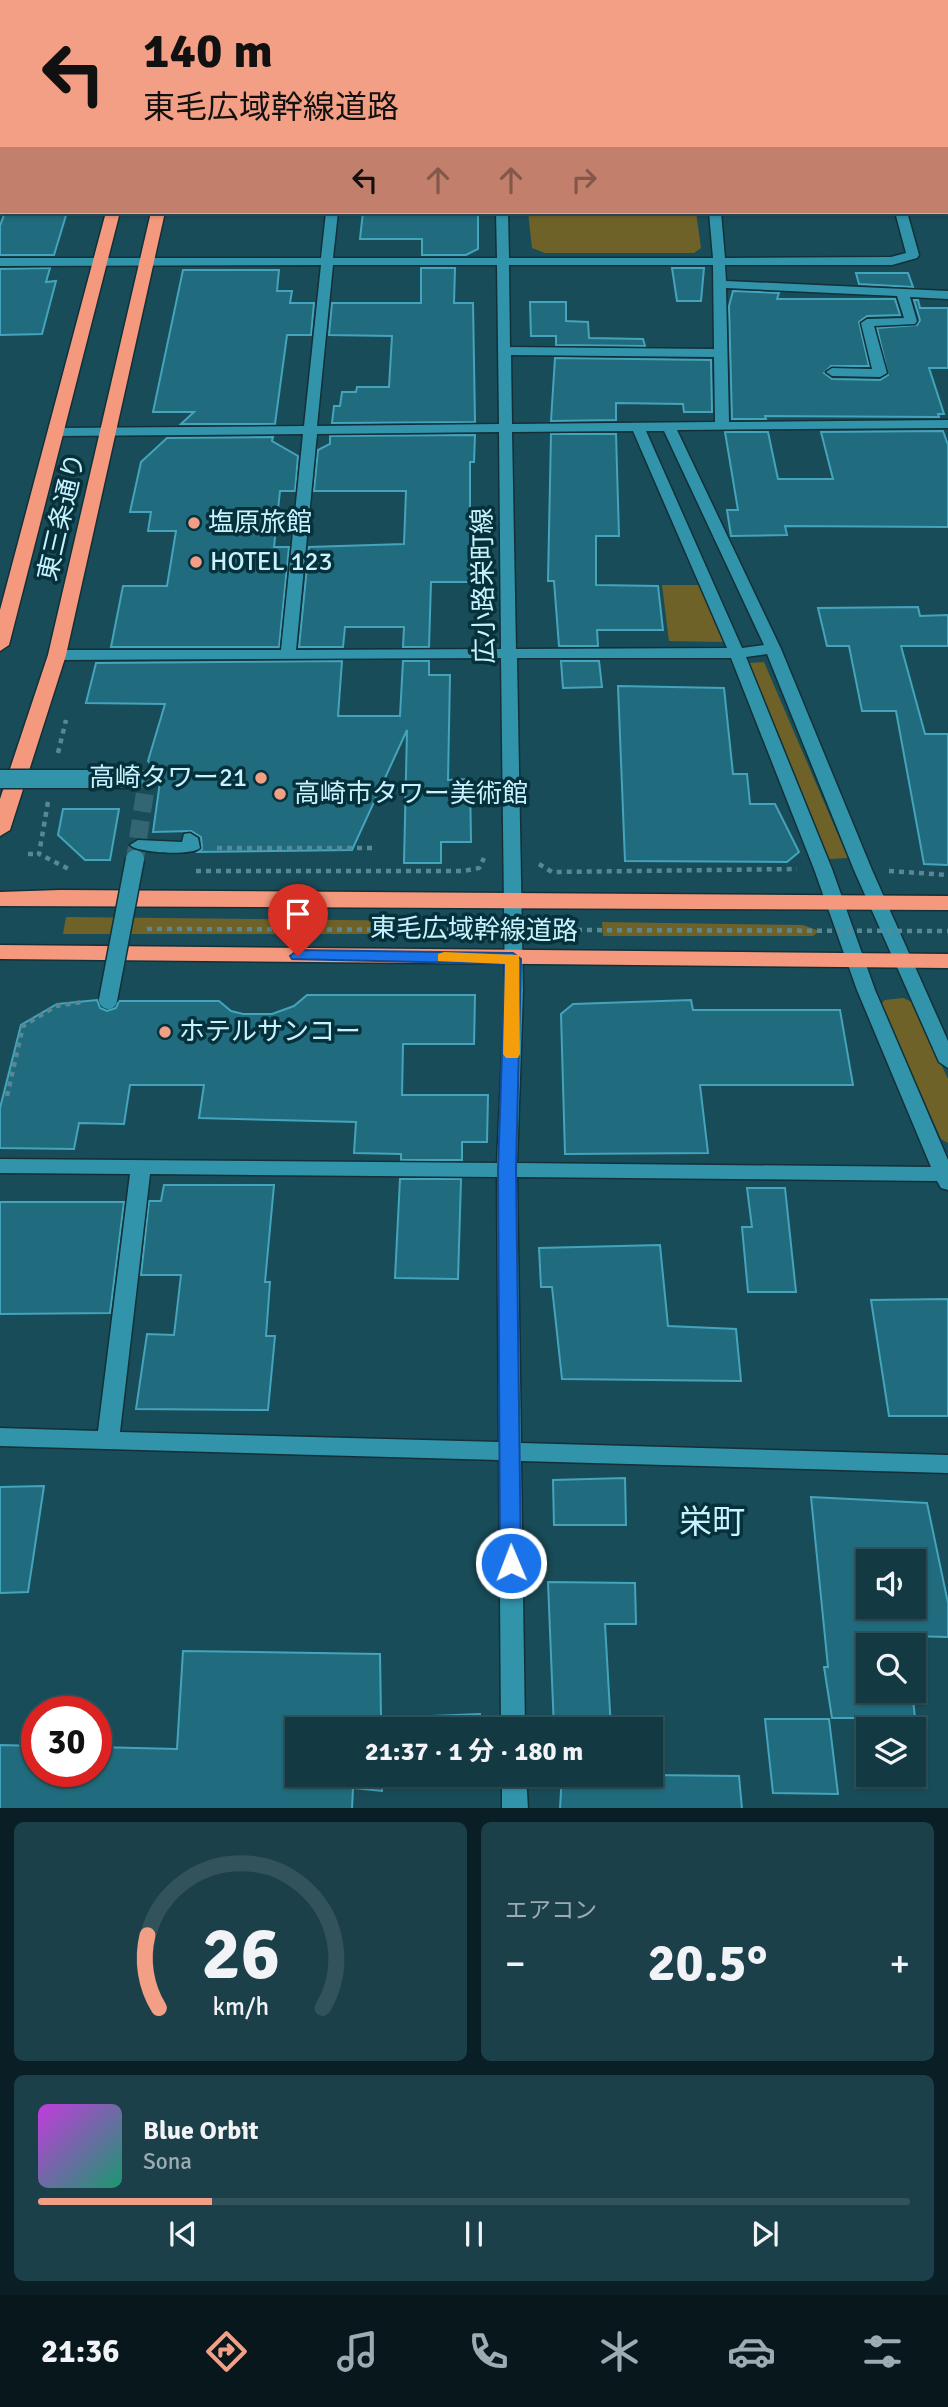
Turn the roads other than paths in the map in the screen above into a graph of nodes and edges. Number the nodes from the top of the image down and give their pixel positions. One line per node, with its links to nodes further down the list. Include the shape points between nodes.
1 (112, 214): 8 (highway, 東三条通り)
2 (158, 214): 9 (highway, 東三条通り)
3 (332, 214): 10 (street)
4 (502, 214): 11 (street, 広小路栄町線)
5 (715, 214): 12 (street)
6 (902, 214): 12 (street, via 913,255 892,261)
7 (0, 262): 8 (street)
8 (100, 262): 9 (street); 25 (highway, 東三条通り)
9 (146, 262): 10 (street); 26 (highway, 東三条通り)
10 (328, 262): 11 (street); 24 (street)
11 (503, 262): 12 (street); 16 (street, 広小路栄町線)
12 (719, 262): 13 (street)
13 (719, 284): 14 (street); 17 (street)
14 (903, 294): 15 (street); 18 (street, via 911,321 867,323 880,373)
15 (948, 295)
16 (503, 351): 17 (street); 23 (street, 広小路栄町線)
17 (720, 353): 21 (street)
18 (832, 372)
19 (948, 424): 21 (street)
20 (668, 425): 21 (street); 22 (street); 28 (street)
21 (722, 425)
22 (638, 427): 23 (street); 29 (street)
23 (505, 429): 24 (street); 31 (street, 広小路栄町線)
24 (310, 431): 26 (street); 30 (street)
25 (57, 432): 26 (street); 27 (highway, 東三条通り)
26 (108, 432): 32 (highway, 東三条通り)
27 (0, 645)
28 (773, 649): 29 (street); 40 (street)
29 (737, 653): 31 (street); 39 (street)
30 (288, 654): 31 (street); 32 (street)
31 (510, 654): 38 (street, 広小路栄町線)
32 (57, 655): 35 (highway, 東三条通り)
33 (0, 779): 34 (street, bridge)
34 (135, 779)
35 (0, 830)
36 (191, 843): 47 (street, bridge, via 136,852)
37 (0, 899): 38 (highway, 東毛広域幹線道路)
38 (511, 900): 39 (highway, 東毛広域幹線道路); 43 (street, 広小路栄町線)
39 (834, 902): 40 (highway, 東毛広域幹線道路); 45 (street)
40 (877, 902): 41 (highway, 東毛広域幹線道路); 46 (street)
41 (948, 903)
42 (0, 951): 43 (highway, 東毛広域幹線道路)
43 (513, 959): 45 (highway, 東毛広域幹線道路); 51 (street, 広小路栄町線)
44 (948, 961): 46 (highway, 東毛広域幹線道路)
45 (856, 962): 46 (highway, 東毛広域幹線道路); 52 (street)
46 (902, 962): 48 (street)
47 (108, 1000)
48 (948, 1062)
49 (0, 1166): 50 (street)
50 (141, 1168): 51 (street); 54 (street)
51 (507, 1170): 52 (street); 55 (street, 広小路栄町線)
52 (947, 1177)
53 (0, 1437): 54 (street)
54 (108, 1440): 55 (street)
55 (509, 1452): 56 (street); 57 (street, 広小路栄町線)
56 (948, 1464)
57 (513, 1717)
58 (514, 1787): 59 (street)
59 (515, 1808)

